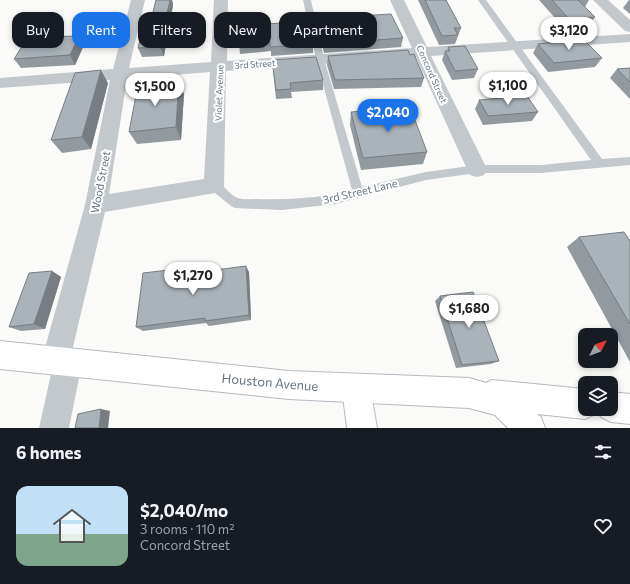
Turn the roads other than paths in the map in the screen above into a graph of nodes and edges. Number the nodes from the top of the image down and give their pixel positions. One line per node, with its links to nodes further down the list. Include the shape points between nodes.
1 (138, 0): 13 (street, Wood Street)
2 (221, 0): 12 (street, Violet Avenue)
3 (307, 0): 11 (lane)
4 (397, 0): 10 (street, Concord Street)
5 (482, 0): 9 (lane)
6 (600, 0): 7 (street)
7 (630, 28)
8 (630, 38): 9 (street, 3rd Street)
9 (515, 45): 10 (street, 3rd Street); 16 (lane)
10 (423, 52): 11 (street, 3rd Street); 17 (street, Concord Street, via 424,59)
11 (320, 59): 12 (street, 3rd Street); 19 (lane)
12 (220, 67): 13 (street, 3rd Street); 18 (street, Violet Avenue)
13 (120, 73): 14 (street, 3rd Street); 20 (street, Wood Street)
14 (0, 83)
15 (630, 160): 16 (lane, 3rd Street Lane)
16 (599, 164): 17 (lane, 3rd Street Lane, via 541,169)
17 (477, 169): 19 (lane, 3rd Street Lane, via 426,176)
18 (214, 186): 19 (lane, 3rd Street Lane, via 236,203 282,205 335,199); 20 (street)
19 (358, 192)
20 (96, 205): 22 (street, Wood Street)
21 (0, 355): 22 (street, Houston Avenue)
22 (61, 363): 23 (street, Houston Avenue, via 289,385); 28 (street, Wood Street)
23 (356, 388): 24 (street, Houston Avenue); 29 (street)
24 (469, 393): 25 (street); 30 (street, Houston Avenue, via 504,403)
25 (578, 403)
26 (618, 408): 27 (street)
27 (630, 409)
28 (54, 428)
29 (362, 428)
30 (530, 428)

